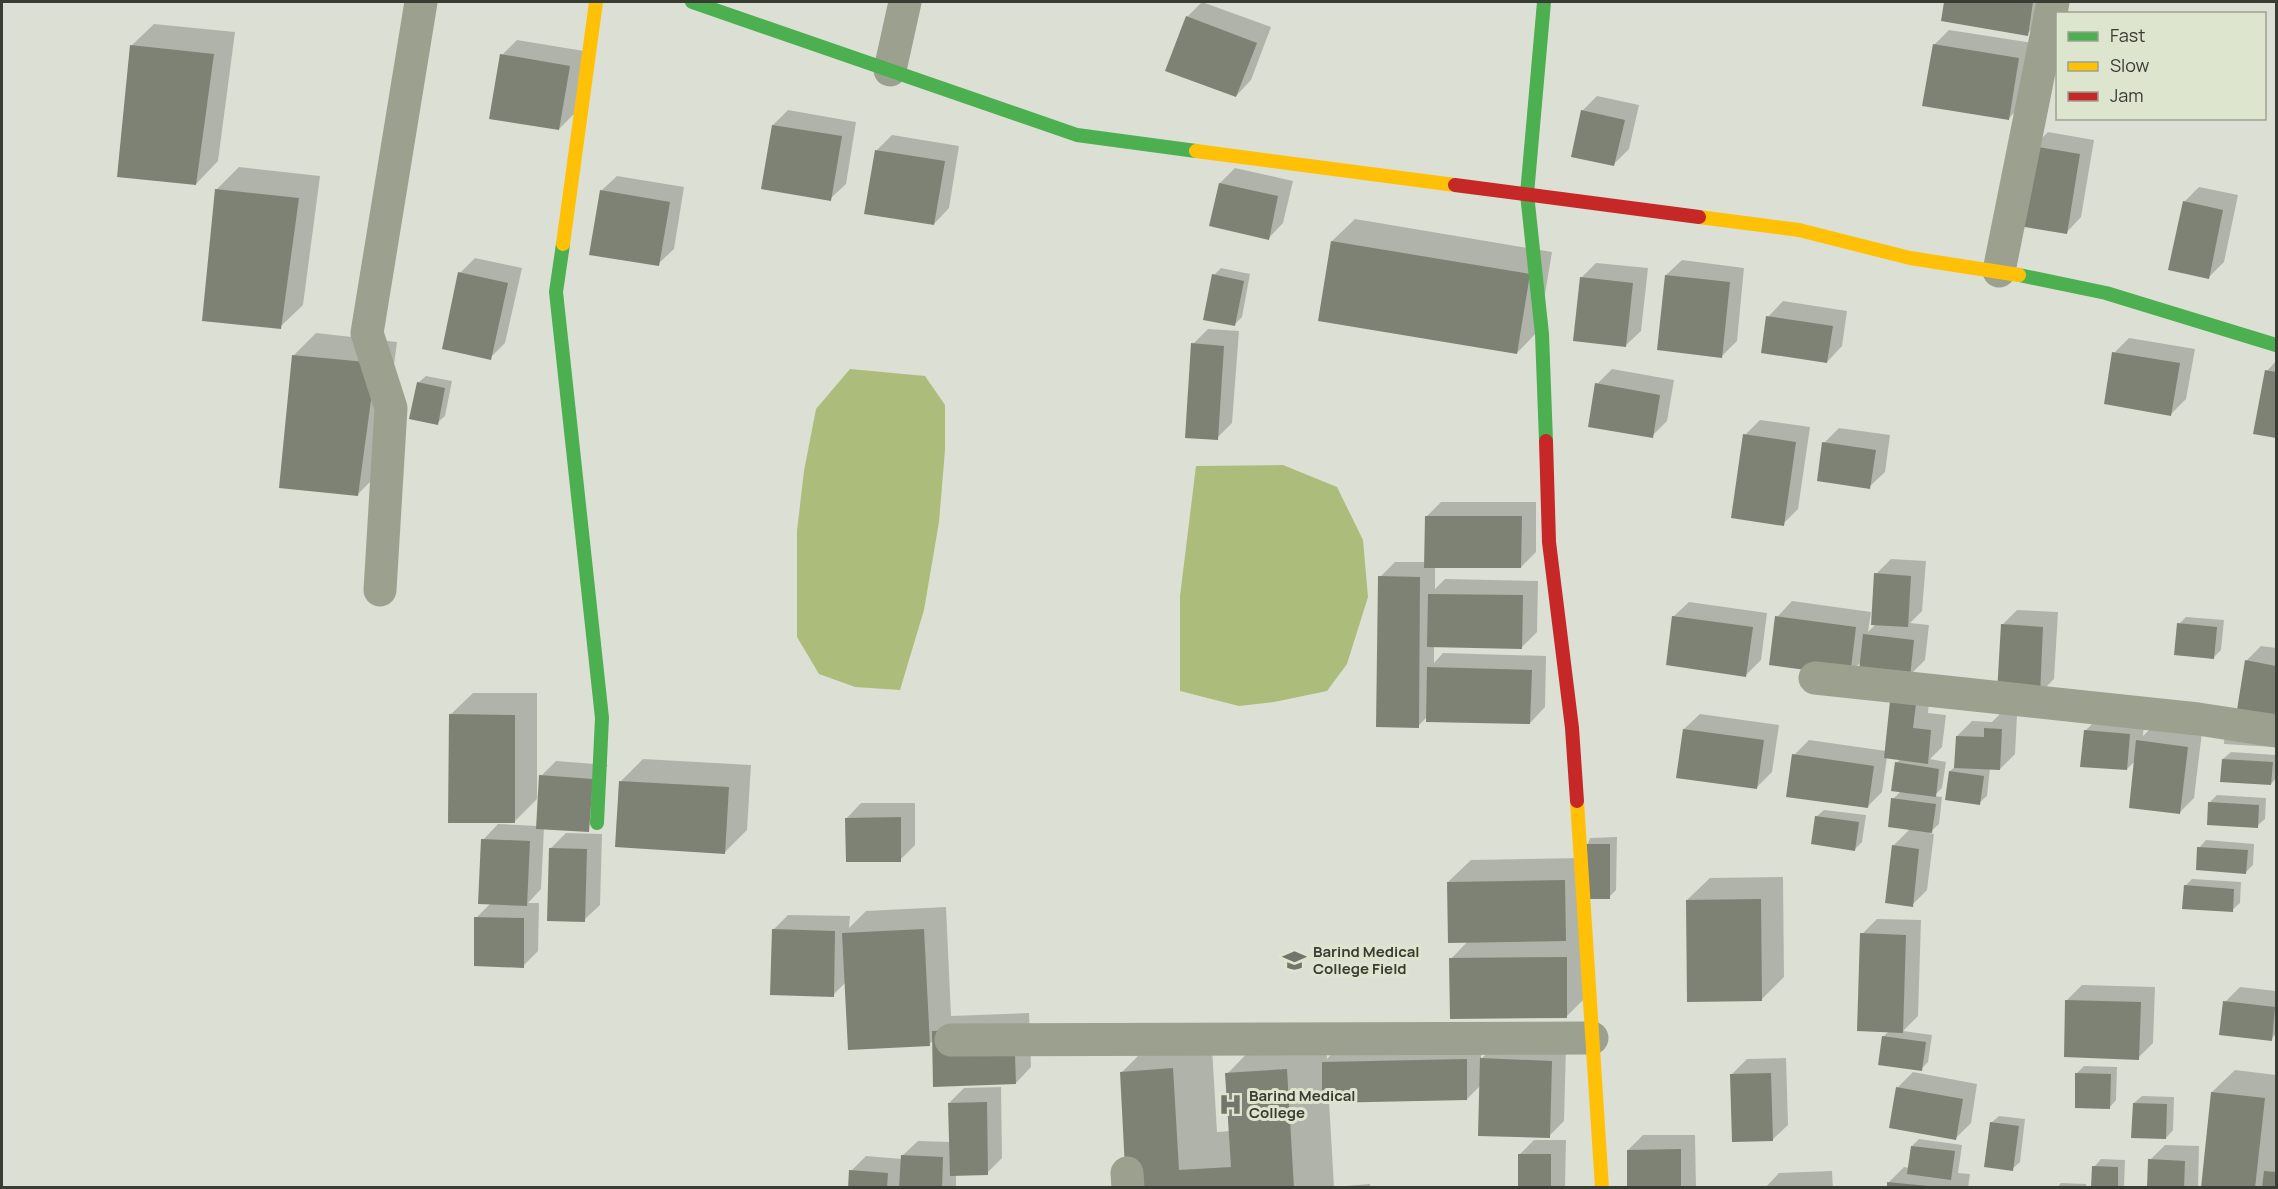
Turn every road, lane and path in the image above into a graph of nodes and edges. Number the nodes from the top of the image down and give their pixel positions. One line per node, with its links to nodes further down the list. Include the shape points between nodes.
1 (421, 2): 11 (street, via 367,333 391,408)
2 (596, 2): 14 (street, via 556,292 602,718)
3 (905, 2): 7 (street)
4 (1544, 2): 8 (street)
5 (2053, 2): 9 (street)
6 (712, 5): 7 (street)
7 (890, 70): 8 (street, via 1077,135)
8 (1527, 194): 9 (street, via 1799,230 1910,258); 15 (street, via 1542,334 1549,542 1572,728)
9 (1999, 271): 10 (street, via 2106,293)
10 (2277, 345)
11 (380, 590)
12 (1815, 678): 13 (street)
13 (2277, 731)
14 (597, 823)
15 (1592, 1038): 16 (street); 17 (street)
16 (951, 1040)
17 (1602, 1188)

